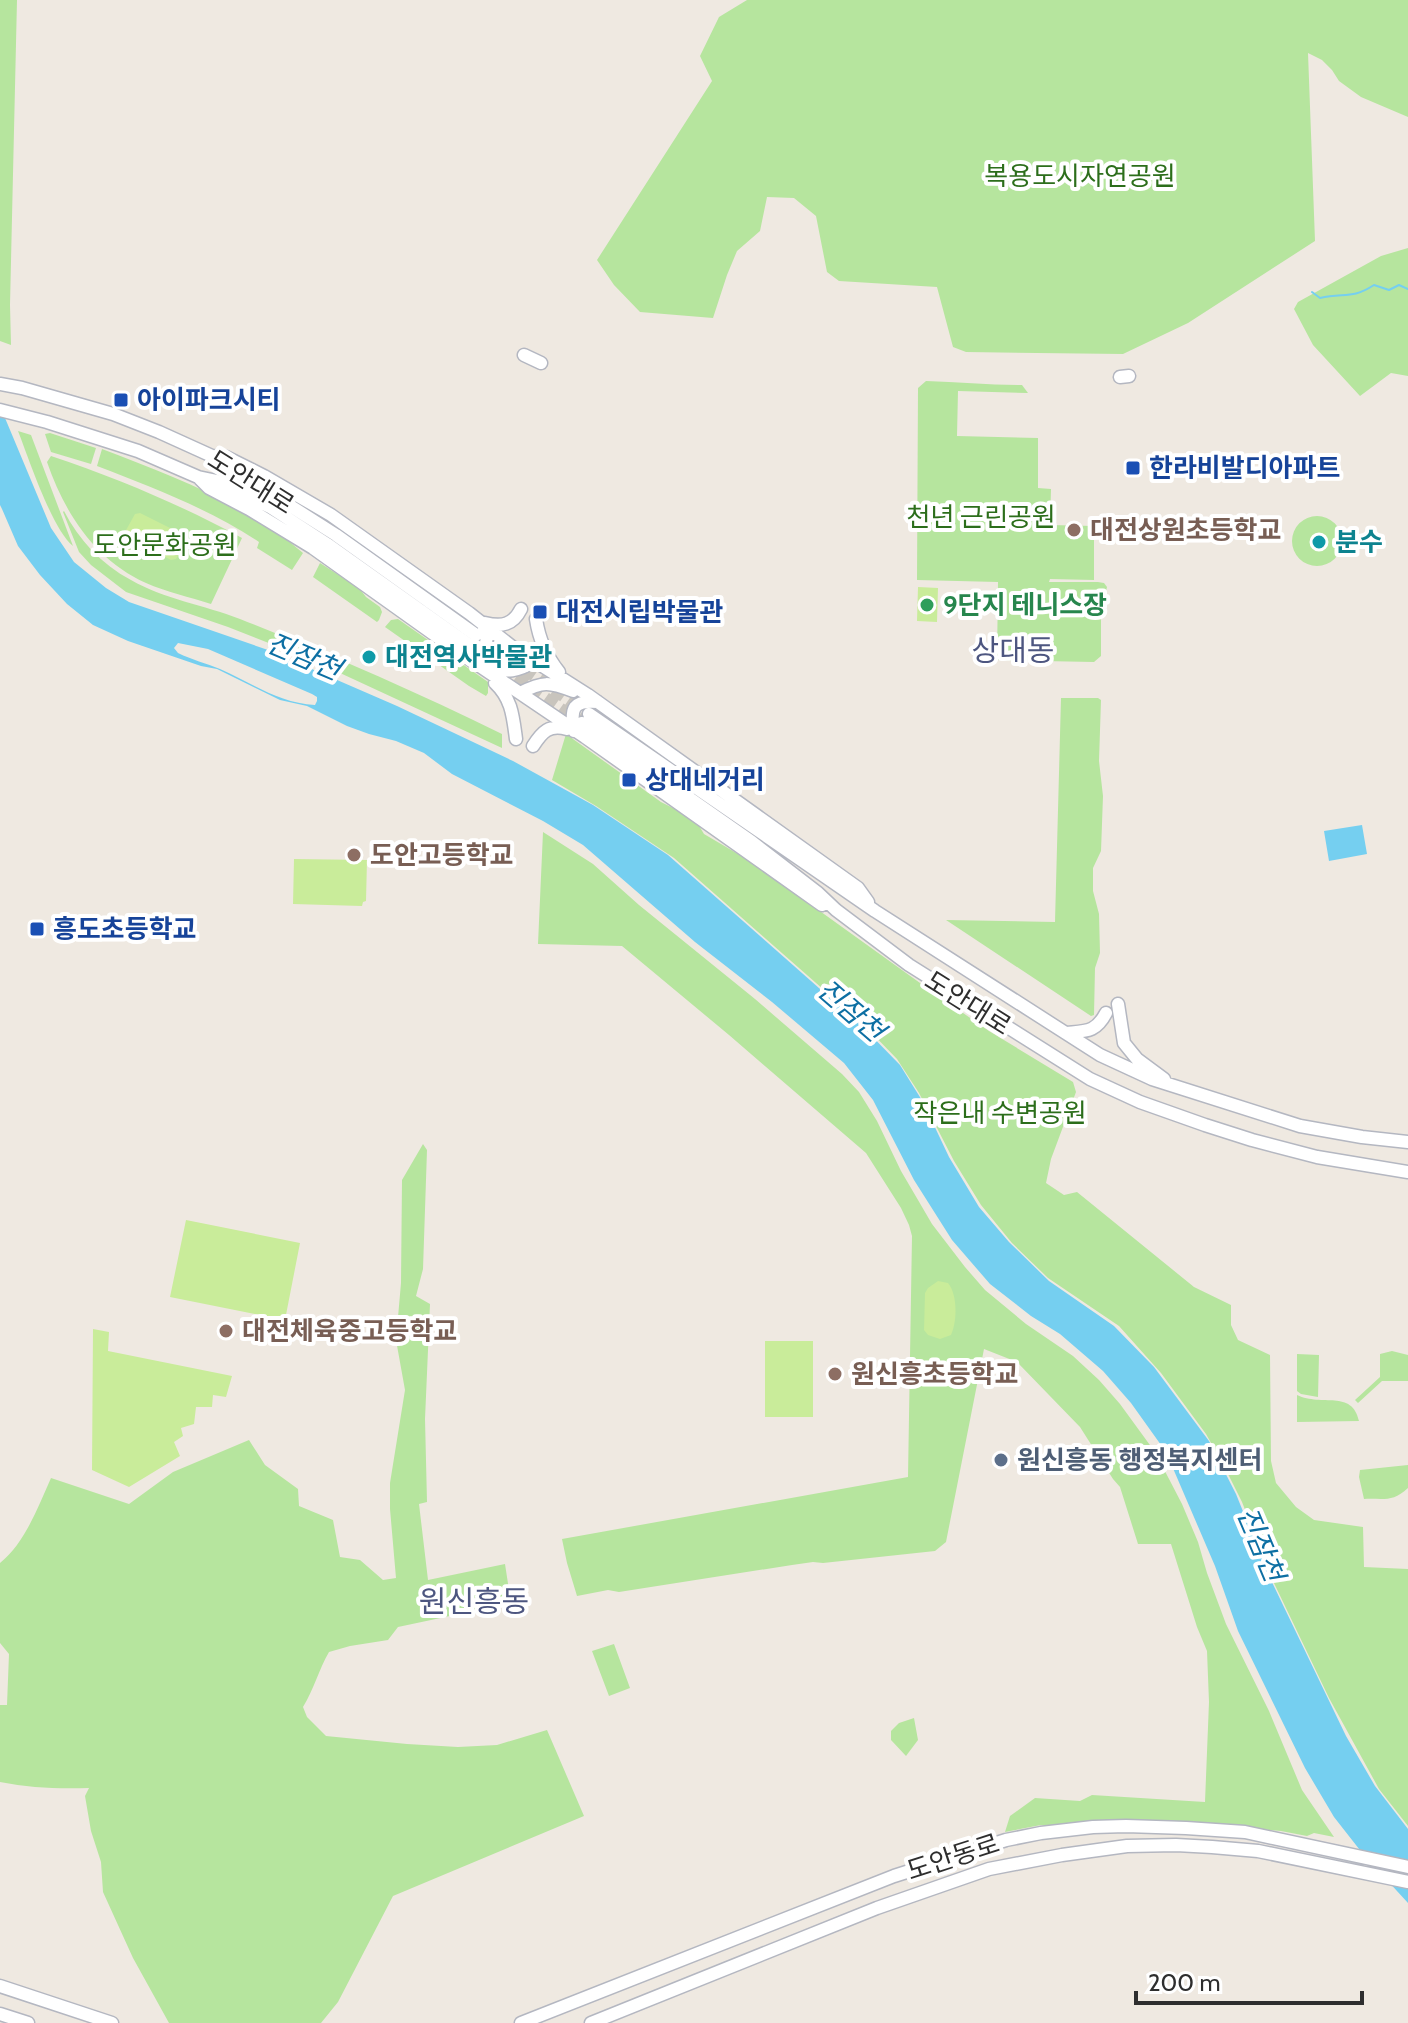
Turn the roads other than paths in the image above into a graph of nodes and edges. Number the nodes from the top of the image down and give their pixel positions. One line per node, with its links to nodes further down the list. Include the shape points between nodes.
1 (524, 355): 2 (main road)
2 (541, 363)
3 (0, 384): 5 (main road, 도안대로, via 113,414)
4 (0, 410): 9 (main road, 도안대로, via 138,451 198,477)
5 (212, 456): 8 (main road, via 226,457 318,507); 9 (main road, 도안대로, via 336,535)
6 (521, 609): 8 (main road, via 508,624)
7 (536, 619): 11 (main road, via 549,658)
8 (482, 622): 9 (main road, via 486,644 478,652); 10 (main road)
9 (467, 646): 10 (main road, via 487,665 503,671); 12 (main road); 15 (main road, via 506,694)
10 (535, 661): 11 (main road)
11 (570, 682): 13 (main road)
12 (520, 693): 13 (main road, via 545,683); 14 (main road)
13 (593, 698): 14 (main road, via 574,707 572,712); 17 (main road, via 858,888)
14 (582, 723): 16 (main road, via 547,729); 17 (main road, 도안대로); 23 (main road, 도안대로, via 807,895 1073,1069 1110,1089 1260,1142)
15 (516, 739)
16 (533, 746)
17 (875, 911): 20 (main road, 도안대로)
18 (1118, 1004): 21 (main road, via 1124,1043)
19 (1106, 1013): 20 (main road, via 1094,1028)
20 (1067, 1033): 21 (main road, 도안대로, via 1110,1061)
21 (1170, 1083): 22 (main road, 도안대로, via 1300,1126)
22 (1408, 1142)
23 (1408, 1172)
24 (1408, 1867): 30 (main road, 도안동로, via 1245,1832 1093,1827 1006,1840 894,1876)
25 (1408, 1882): 31 (main road, 도안동로, via 1258,1851 1176,1845 1093,1850 989,1869 877,1908)
26 (0, 1986): 29 (main road)
27 (0, 2014): 28 (main road)
28 (28, 2023)
29 (112, 2023)
30 (521, 2023)
31 (591, 2023)

